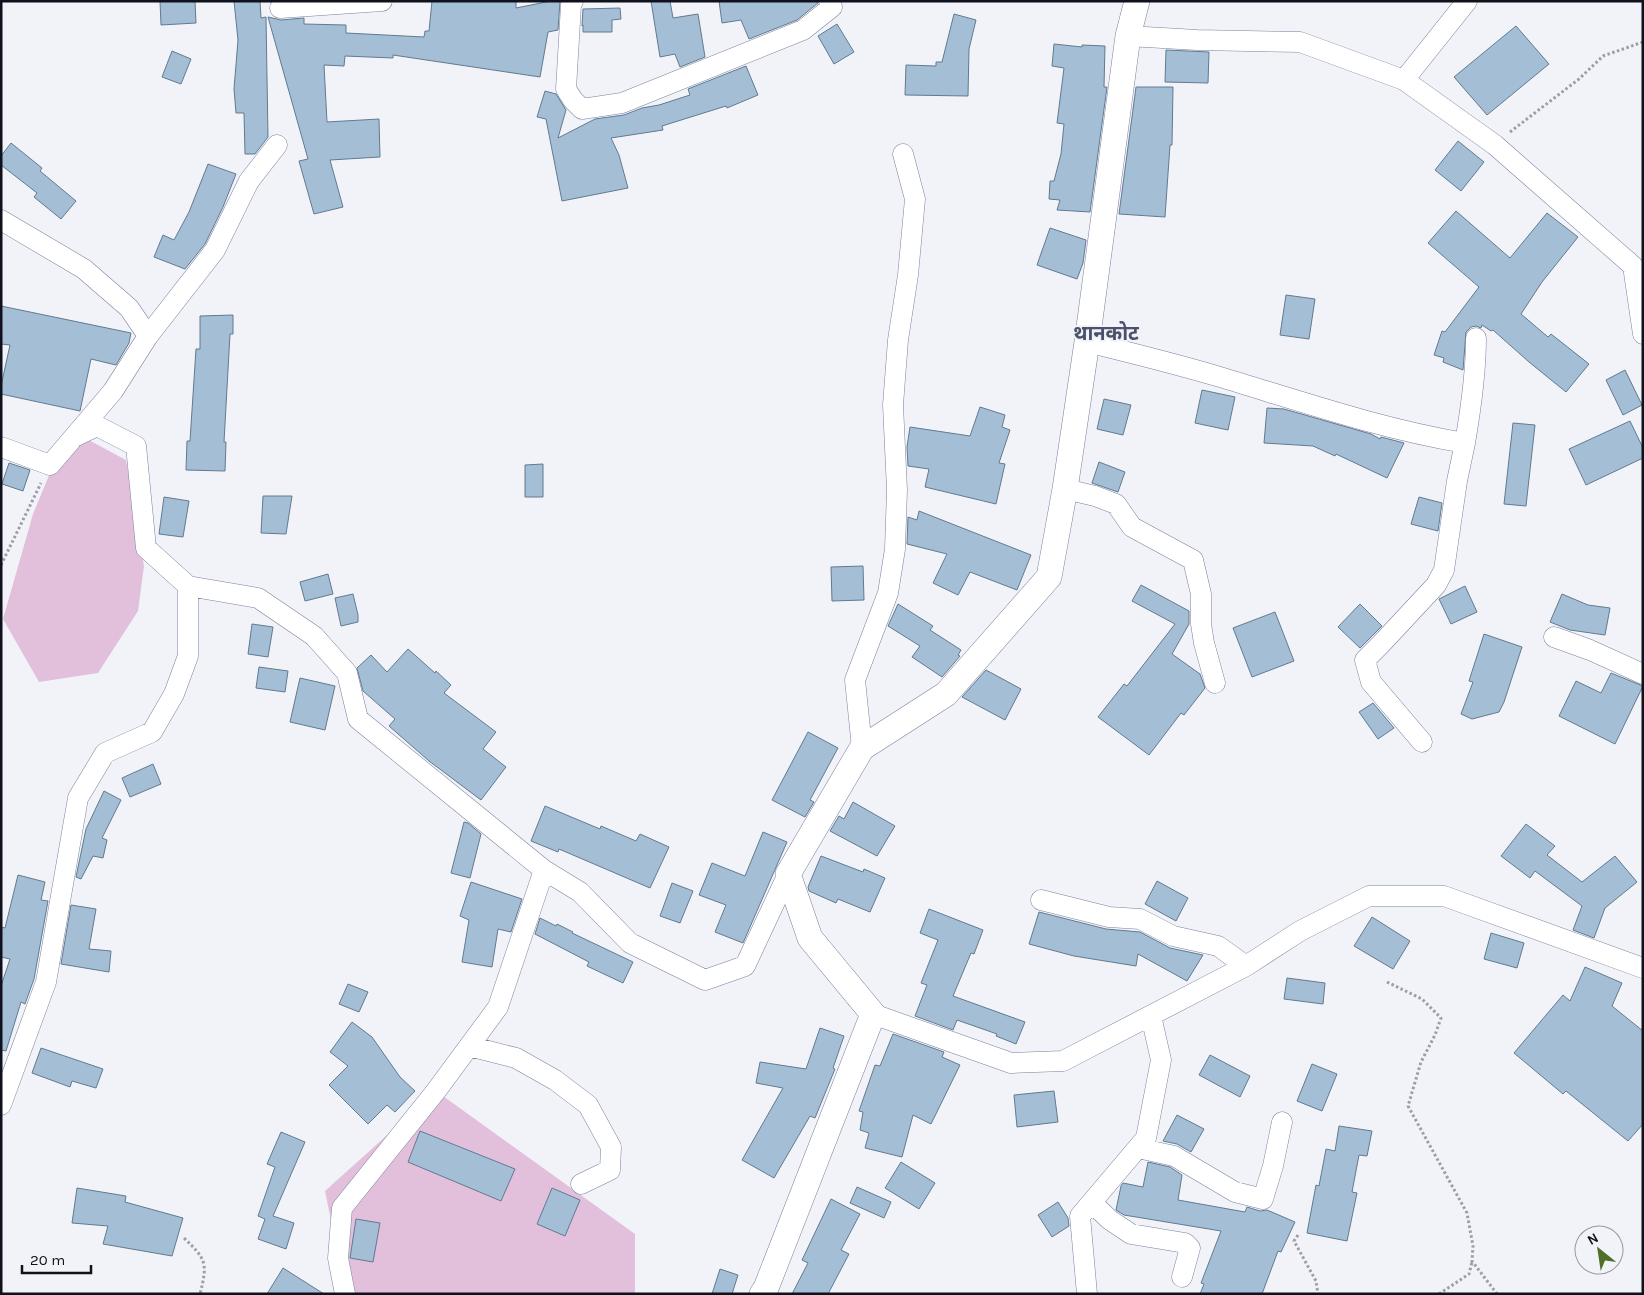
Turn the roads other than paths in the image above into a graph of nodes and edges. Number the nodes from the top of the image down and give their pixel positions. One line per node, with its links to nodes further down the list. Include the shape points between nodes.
1 (382, 1): 6 (street)
2 (573, 1): 3 (street, via 566,89 582,110 622,103 803,30 832,7)
3 (829, 1)
4 (1137, 1): 7 (street)
5 (1467, 1): 8 (street)
6 (280, 8)
7 (1128, 36): 8 (street, via 1300,42); 16 (street)
8 (1404, 80): 12 (street, via 1495,145)
9 (277, 145): 14 (street, via 249,181 215,250)
10 (903, 154): 26 (street, via 915,199 893,405 897,490 895,549 888,593 856,680)
11 (1, 220): 14 (street, via 84,269 129,308)
12 (1638, 263): 13 (street)
13 (1643, 334)
14 (148, 336): 19 (street, via 113,391)
15 (1476, 338): 17 (street, via 1475,374)
16 (1088, 342): 17 (street, via 1377,423); 20 (street)
17 (1465, 443): 25 (street, via 1444,570 1436,585 1364,660 1371,682)
18 (1, 447): 19 (street)
19 (50, 465): 21 (street, via 74,437 97,426 136,446 146,548)
20 (1066, 489): 24 (street, via 1116,504 1132,527 1193,560 1201,594 1204,643); 26 (street, via 1049,577 946,694)
21 (188, 586): 27 (street, via 258,598 314,636 347,673 358,719); 35 (street, via 188,656 174,694 152,732 105,753 78,798 46,982)
22 (1554, 637): 23 (street)
23 (1643, 674)
24 (1215, 683)
25 (1422, 742)
26 (862, 748): 28 (street)
27 (544, 870): 28 (street, via 580,892 630,943 705,980 745,966); 34 (street, via 498,1007)
28 (788, 874): 32 (street, via 810,938)
29 (1040, 900): 30 (street, via 1109,917 1140,919 1173,936 1218,946)
30 (1246, 966): 31 (street, via 1300,931 1369,896 1444,896); 33 (street)
31 (1643, 968)
32 (873, 1014): 33 (street, via 1011,1064 1062,1061); 42 (street)
33 (1151, 1016): 37 (street, via 1162,1060 1146,1138)
34 (469, 1046): 38 (street, via 516,1058 555,1080 588,1105 611,1147 610,1170); 41 (street, via 342,1208 338,1258)
35 (1, 1105)
36 (1282, 1122): 37 (street, via 1274,1166 1263,1199 1235,1192 1174,1156)
37 (1138, 1148): 39 (street)
38 (581, 1184)
39 (1092, 1203): 40 (street, via 1131,1234 1185,1243 1190,1248); 43 (street, via 1080,1216)
40 (1182, 1277)
41 (345, 1294)
42 (762, 1294)
43 (1087, 1294)

